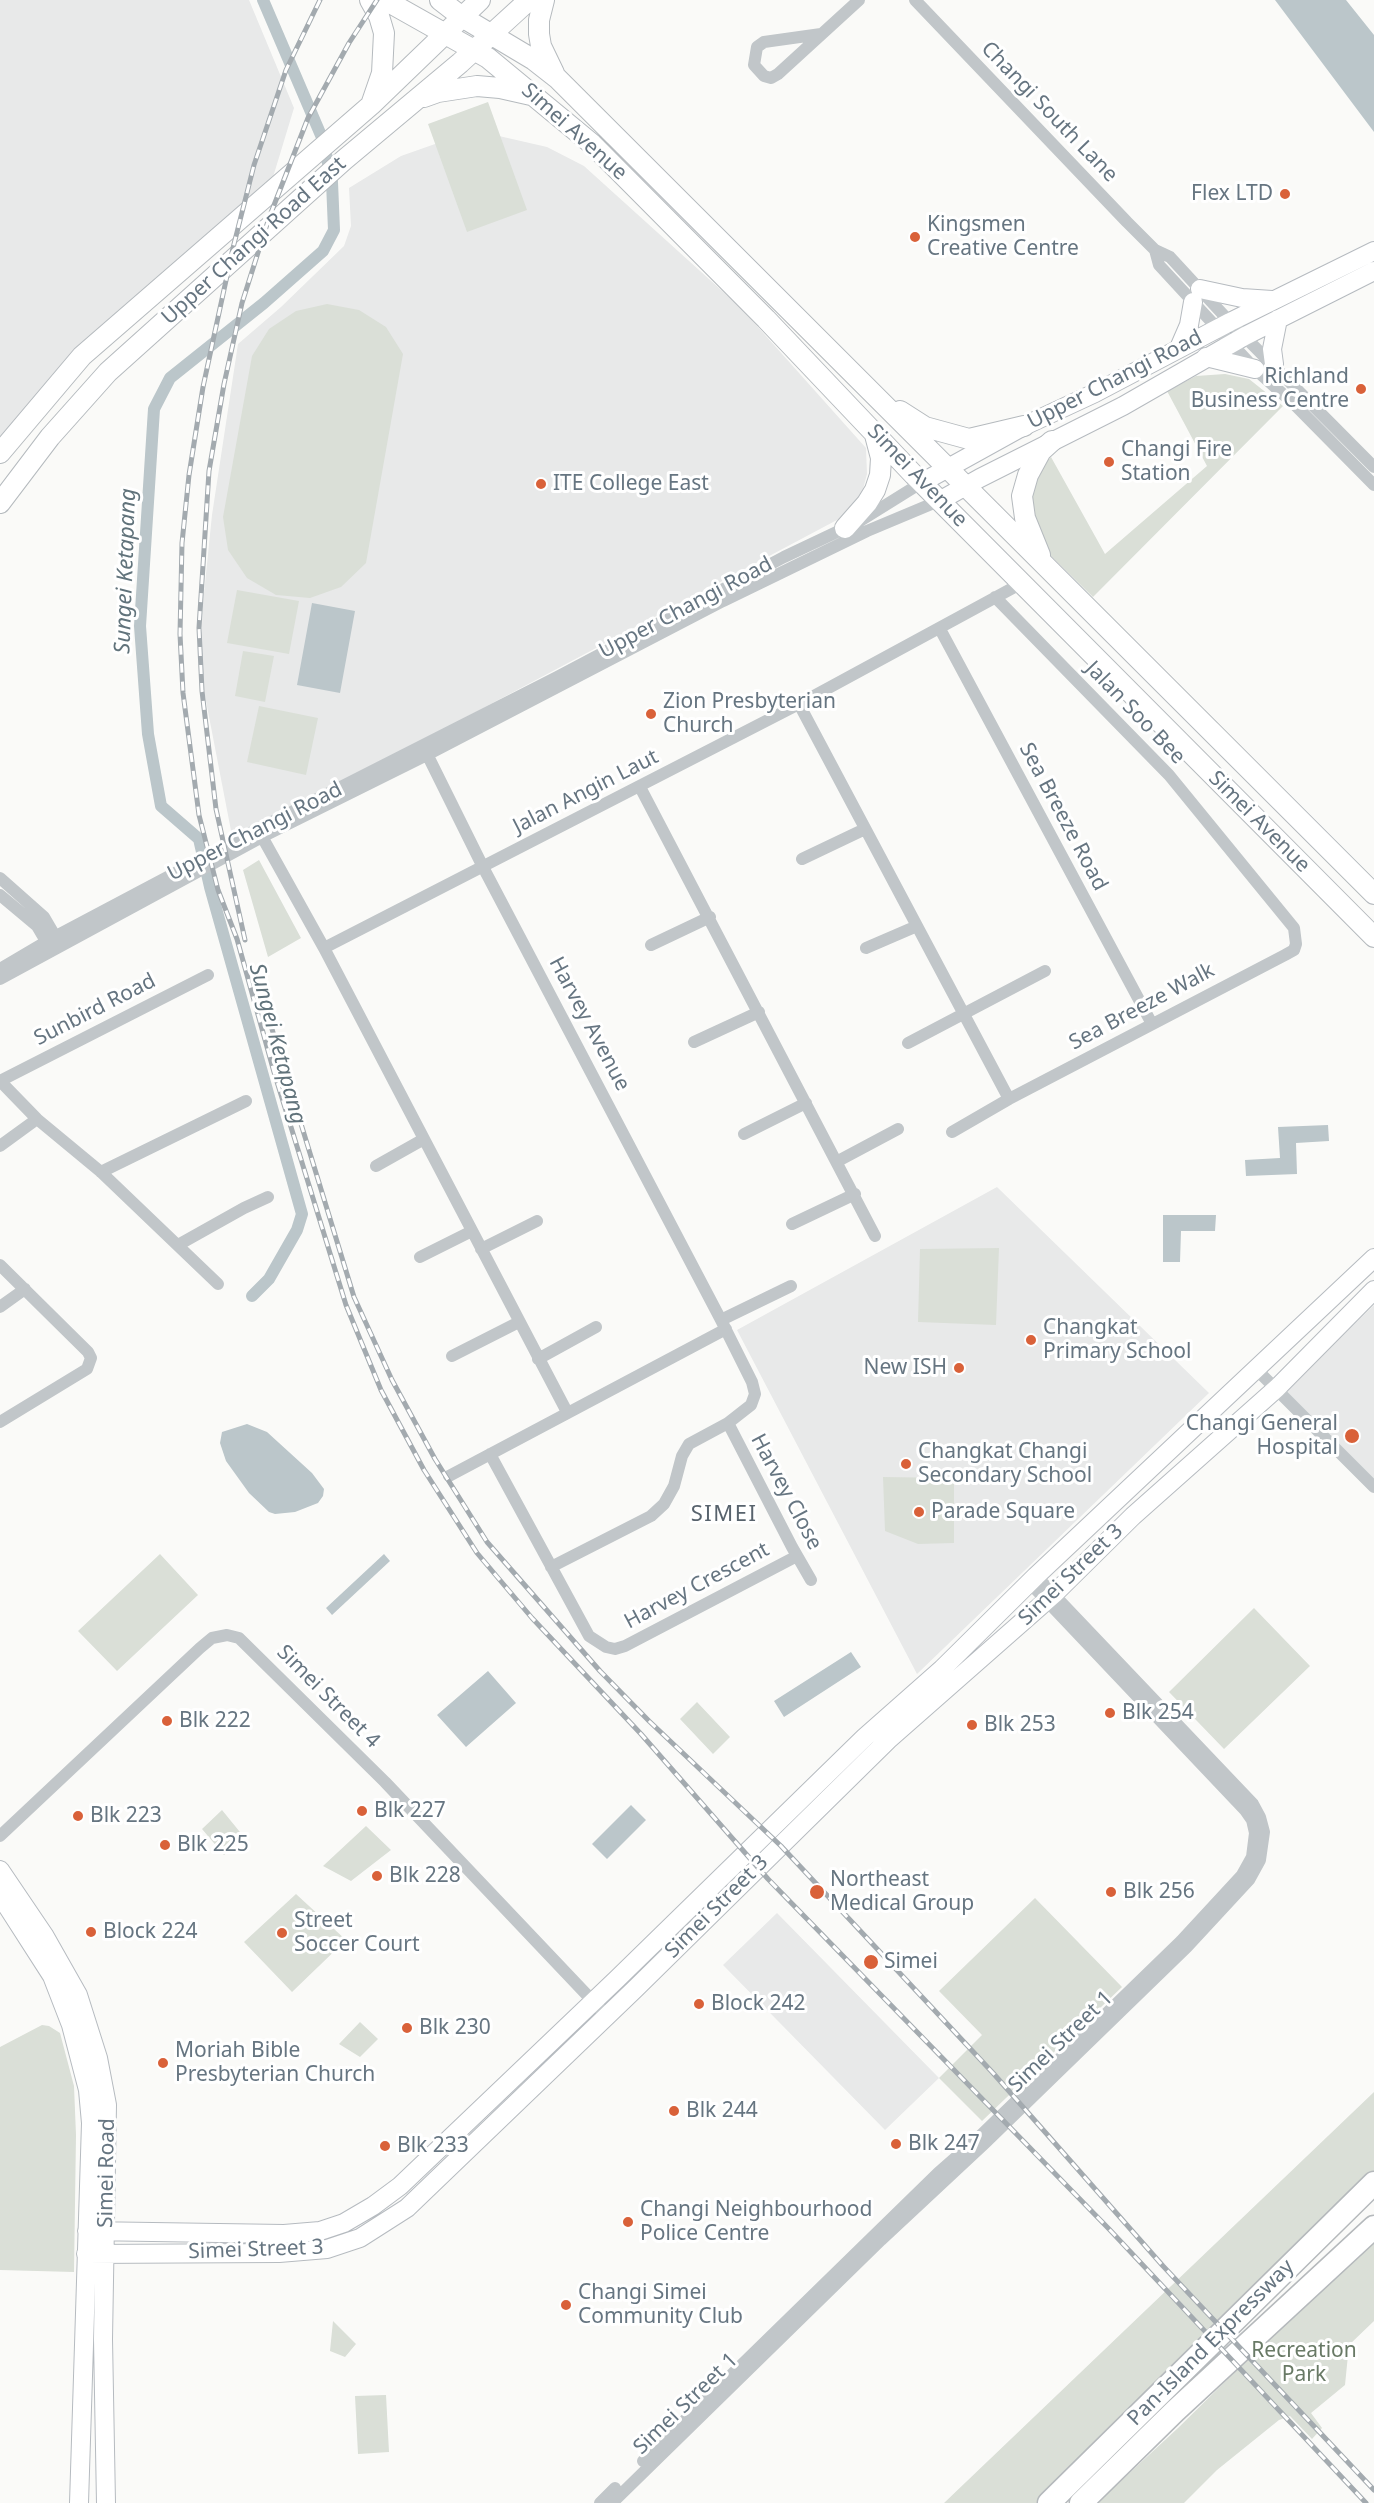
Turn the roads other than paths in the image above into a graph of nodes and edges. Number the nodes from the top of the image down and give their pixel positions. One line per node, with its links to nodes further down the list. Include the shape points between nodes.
1 (370, 0): 17 (main road, via 384,33 382,73)
2 (385, 0): 11 (main road, Simei Avenue)
3 (440, 0): 9 (main road, Simei Avenue)
4 (480, 0): 9 (main road, Upper Changi Road East)
5 (529, 0): 10 (main road, Upper Changi Road East)
6 (544, 0): 14 (main road, via 539,34)
7 (859, 0): 12 (street)
8 (915, 0): 20 (street, Changi South Lane, via 1155,250 1170,257)
9 (462, 17): 10 (main road, Simei Avenue); 11 (main road, Upper Changi Road East)
10 (492, 33): 13 (main road, Upper Changi Road East); 14 (main road, Simei Avenue)
11 (445, 34): 13 (main road, Simei Avenue); 17 (main road, Upper Changi Road East)
12 (821, 34): 12 (street, via 771,78 754,65 757,47 764,42)
13 (475, 49): 15 (main road, Simei Avenue); 16 (main road, Upper Changi Road East)
14 (557, 78): 29 (main road, Simei Avenue)
15 (537, 97): 16 (main road, via 477,86); 31 (main road, Simei Avenue, via 645,196)
16 (416, 99): 40 (main road, Upper Changi Road East, via 108,372 50,437)
17 (371, 105): 33 (main road, Upper Changi Road East, via 82,356)
18 (1374, 251): 21 (main road, Upper Changi Road)
19 (1374, 271): 22 (main road, Upper Changi Road)
20 (1196, 296): 21 (main road); 23 (street, Changi South Lane); 25 (main road)
21 (1273, 300): 23 (main road, Upper Changi Road)
22 (1278, 319): 24 (main road, Upper Changi Road); 27 (main road, via 1272,349)
23 (1223, 325): 24 (street, Changi South Lane); 25 (main road, Upper Changi Road)
24 (1238, 339): 26 (main road, Upper Changi Road); 27 (street); 28 (street)
25 (1179, 348): 30 (main road, Upper Changi Road)
26 (1206, 357): 28 (main road); 32 (main road, Upper Changi Road, via 1123,406)
27 (1274, 364): 35 (street)
28 (1255, 369): 37 (street)
29 (867, 390): 30 (main road, via 925,427 952,436 969,439); 34 (main road, Simei Avenue)
30 (1024, 426): 34 (main road, Upper Changi Road)
31 (875, 434): 36 (main road, Simei Avenue); 41 (main road, via 881,458 880,475 867,503)
32 (1052, 441): 38 (main road, Upper Changi Road); 42 (main road, via 1041,452 1022,496 1025,518)
33 (0, 453)
34 (945, 467): 36 (main road, Upper Changi Road); 38 (main road, Simei Avenue)
35 (1374, 467)
36 (921, 483): 39 (main road, Simei Avenue); 41 (street, Upper Changi Road)
37 (1374, 484)
38 (964, 487): 39 (main road, Upper Changi Road); 42 (main road, Simei Avenue)
39 (941, 500): 43 (main road, Simei Avenue); 47 (street, Upper Changi Road, via 867,531)
40 (0, 503)
41 (845, 528): 47 (street, Upper Changi Road)
42 (1043, 561): 54 (main road, Simei Avenue)
43 (1022, 583): 44 (street, Jalan Angin Laut); 58 (main road, Simei Avenue)
44 (995, 597): 45 (street, Jalan Angin Laut); 63 (street, Jalan Soo Bee, via 1169,775 1294,928)
45 (940, 628): 46 (street, Jalan Angin Laut); 70 (street, Sea Breeze Road)
46 (799, 704): 48 (street, Jalan Angin Laut); 49 (street)
47 (425, 750): 50 (street, Upper Changi Road); 52 (street, Harvey Avenue)
48 (640, 787): 52 (street, Jalan Angin Laut); 56 (street)
49 (865, 829): 51 (street); 57 (street)
50 (260, 833): 59 (street, Upper Changi Road); 61 (street)
51 (802, 859)
52 (483, 867): 61 (street, Jalan Angin Laut); 103 (street, Harvey Avenue)
53 (0, 879): 59 (street, via 44,916)
54 (1374, 894)
55 (0, 895): 59 (street)
56 (710, 917): 60 (street); 68 (street)
57 (917, 926): 62 (street); 69 (street)
58 (1374, 937)
59 (53, 943): 64 (street, Upper Changi Road); 67 (street, Upper Changi Road)
60 (651, 945)
61 (324, 948): 81 (street)
62 (866, 948)
63 (1294, 950): 70 (street, Sea Breeze Walk)
64 (0, 969)
65 (1045, 971): 69 (street)
66 (208, 975): 73 (street, Sunbird Road)
67 (0, 979)
68 (759, 1012): 71 (street); 76 (street)
69 (964, 1014): 72 (street); 74 (street)
70 (1152, 1024): 74 (street, Sea Breeze Walk)
71 (694, 1042)
72 (908, 1043)
73 (0, 1081): 77 (street, Sunbird Road)
74 (1009, 1099): 79 (street, Sea Breeze Walk)
75 (246, 1101): 85 (street)
76 (806, 1103): 80 (street); 83 (street)
77 (37, 1119): 82 (street); 85 (street, Sunbird Road)
78 (898, 1129): 83 (street)
79 (952, 1132)
80 (744, 1134)
81 (424, 1139): 84 (street); 90 (street)
82 (0, 1146)
83 (838, 1161): 86 (street)
84 (376, 1166)
85 (101, 1172): 92 (street, Sunbird Road)
86 (855, 1194): 89 (street); 91 (street)
87 (268, 1197): 92 (street)
88 (537, 1221): 93 (street)
89 (792, 1224)
90 (472, 1231): 93 (street); 94 (street)
91 (875, 1236)
92 (177, 1245): 97 (street, Sunbird Road)
93 (481, 1249): 102 (street)
94 (420, 1257)
95 (1374, 1258): 105 (main road, Simei Street 3)
96 (0, 1265): 99 (street)
97 (218, 1284)
98 (791, 1286): 103 (street)
99 (25, 1289): 101 (street); 112 (street, via 88,1352 90,1364)
100 (1374, 1290): 106 (main road, Simei Street 3)
101 (0, 1307)
102 (519, 1322): 107 (street); 108 (street)
103 (724, 1324): 111 (street); 113 (street, via 755,1394 751,1405)
104 (596, 1327): 108 (street)
105 (1293, 1333): 106 (main road, via 1304,1341); 109 (main road, Simei Street 3)
106 (1321, 1341): 110 (main road, Simei Street 3)
107 (452, 1356)
108 (538, 1359): 111 (street)
109 (1255, 1368): 110 (street); 119 (main road, Simei Street 3)
110 (1276, 1388): 116 (street); 121 (main road, Simei Street 3, via 1133,1516)
111 (567, 1412): 114 (street)
112 (0, 1422)
113 (728, 1423): 117 (street, Harvey Close); 118 (street, via 690,1444 682,1456 674,1486 664,1504 651,1516)
114 (490, 1454): 115 (street); 118 (street, Harvey Crescent)
115 (449, 1476)
116 (1374, 1487)
117 (797, 1556): 118 (street, Harvey Crescent, via 615,1649 589,1635); 120 (street, Harvey Close)
118 (551, 1567)
119 (1033, 1579): 121 (street, Simei Street 1); 125 (main road, Simei Street 3)
120 (811, 1580)
121 (1050, 1597): 126 (main road, Simei Street 3, via 888,1740); 136 (street, Simei Street 1, via 1245,1809 1255,1833 1252,1857 1242,1875 1181,1941); 137 (street, Simei Street 1, via 1253,1804 1264,1832 1260,1860 1249,1880 1187,1947)
122 (0, 1836): 125 (street, Simei Street 4, via 212,1638 239,1638 385,1782)
123 (0, 1870): 127 (main road, Simei Road, via 78,1995 98,2058)
124 (0, 1895): 127 (main road, Simei Road, via 63,2000)
125 (593, 2000): 126 (street, Simei Street 4); 131 (main road, Simei Street 3, via 400,2186 344,2223 320,2231 282,2235)
126 (606, 2015): 132 (main road, Simei Street 3, via 407,2208 360,2238 327,2249 279,2253)
127 (100, 2122): 130 (main road, Simei Road); 131 (main road, Simei Road)
128 (1374, 2183): 138 (highway, Pan-Island Expressway)
129 (1374, 2227): 139 (highway, Pan-Island Expressway)
130 (87, 2231): 131 (main road, Simei Street 3); 133 (main road, Simei Road)
131 (106, 2231): 132 (main road, Simei Road)
132 (106, 2253): 133 (main road, Simei Street 3); 135 (main road, Simei Road)
133 (86, 2254): 134 (main road, Simei Road)
134 (79, 2503)
135 (106, 2503)
136 (600, 2503)
137 (612, 2503)
138 (1049, 2503)
139 (1080, 2503)

